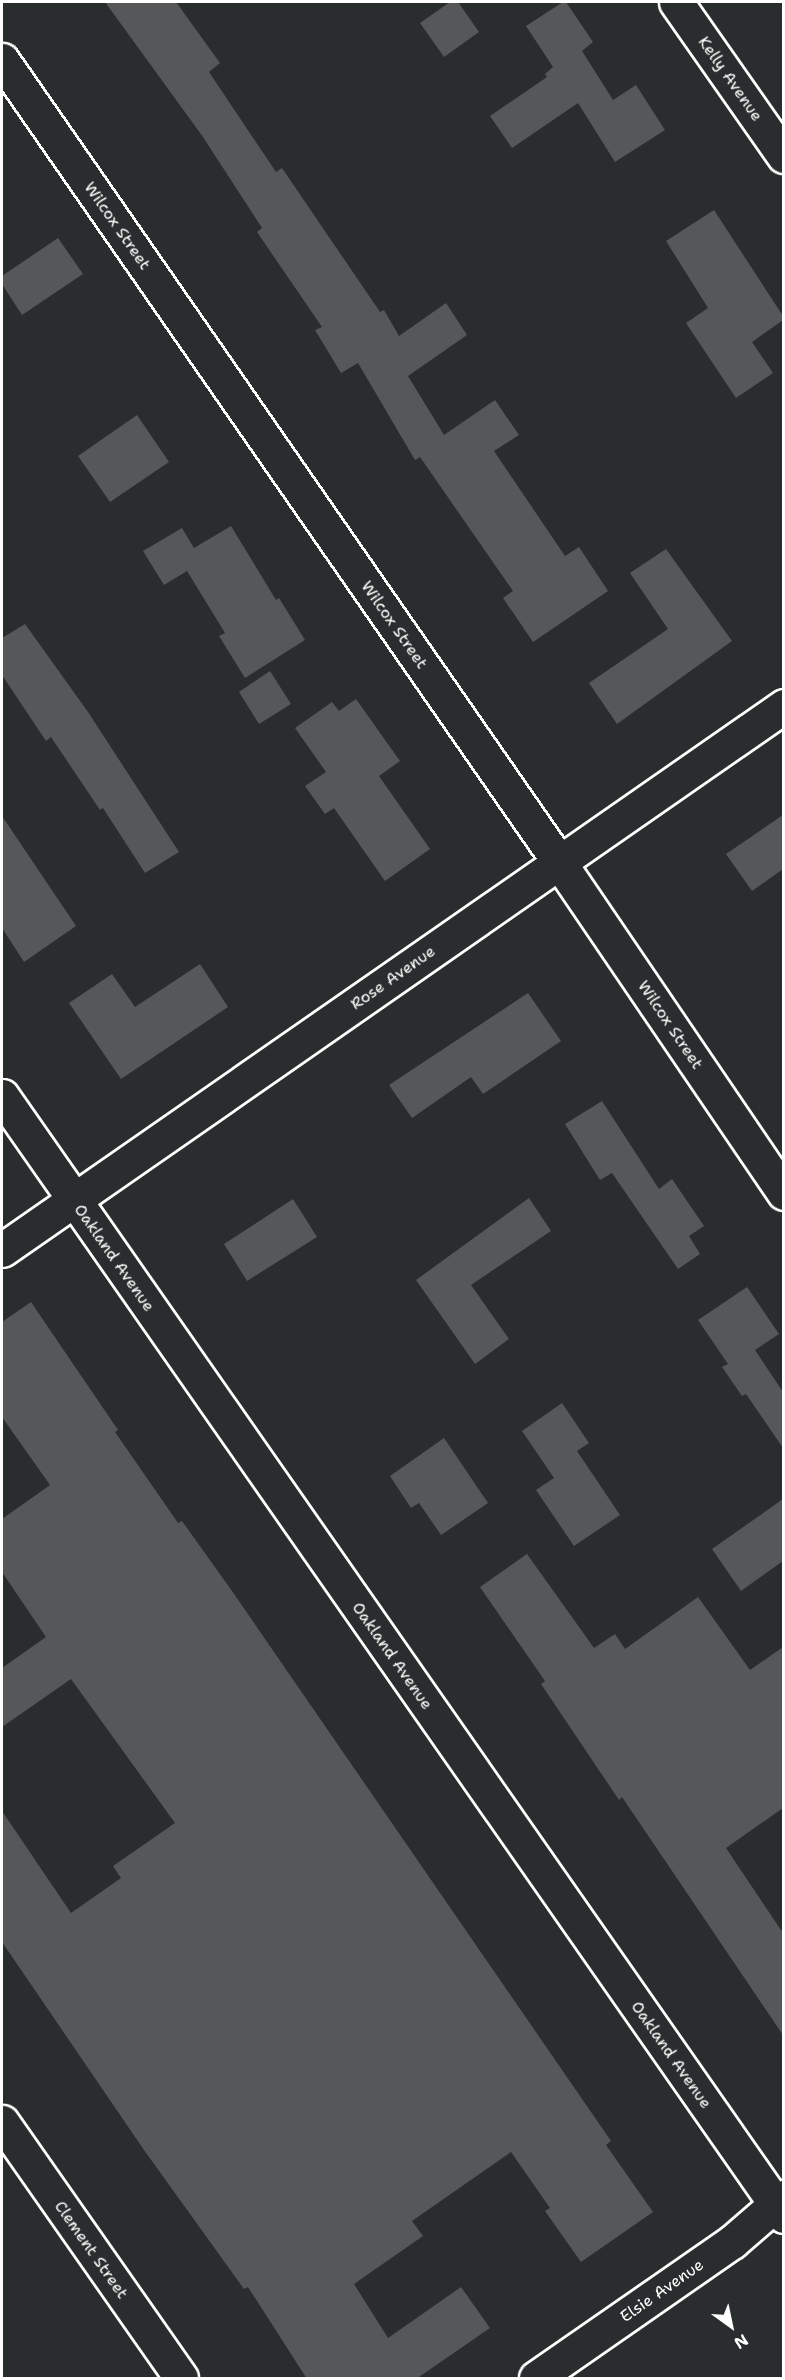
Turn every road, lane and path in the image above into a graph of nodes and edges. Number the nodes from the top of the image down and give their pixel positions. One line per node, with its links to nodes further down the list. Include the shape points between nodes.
1 (676, 2): 3 (street, Kelly Avenue)
2 (2, 60): 5 (street, Wilcox Street)
3 (783, 156)
4 (783, 706): 5 (street, Rose Avenue)
5 (559, 862): 7 (street, Wilcox Street); 8 (street, Rose Avenue)
6 (2, 1096): 8 (street, Oakland Avenue)
7 (783, 1193)
8 (74, 1200): 9 (street, Rose Avenue); 11 (street, Oakland Avenue)
9 (2, 1250)
10 (2, 2122): 12 (street, Clement Street)
11 (781, 2206): 13 (street, Elsie Avenue)
12 (181, 2379)
13 (536, 2379)

